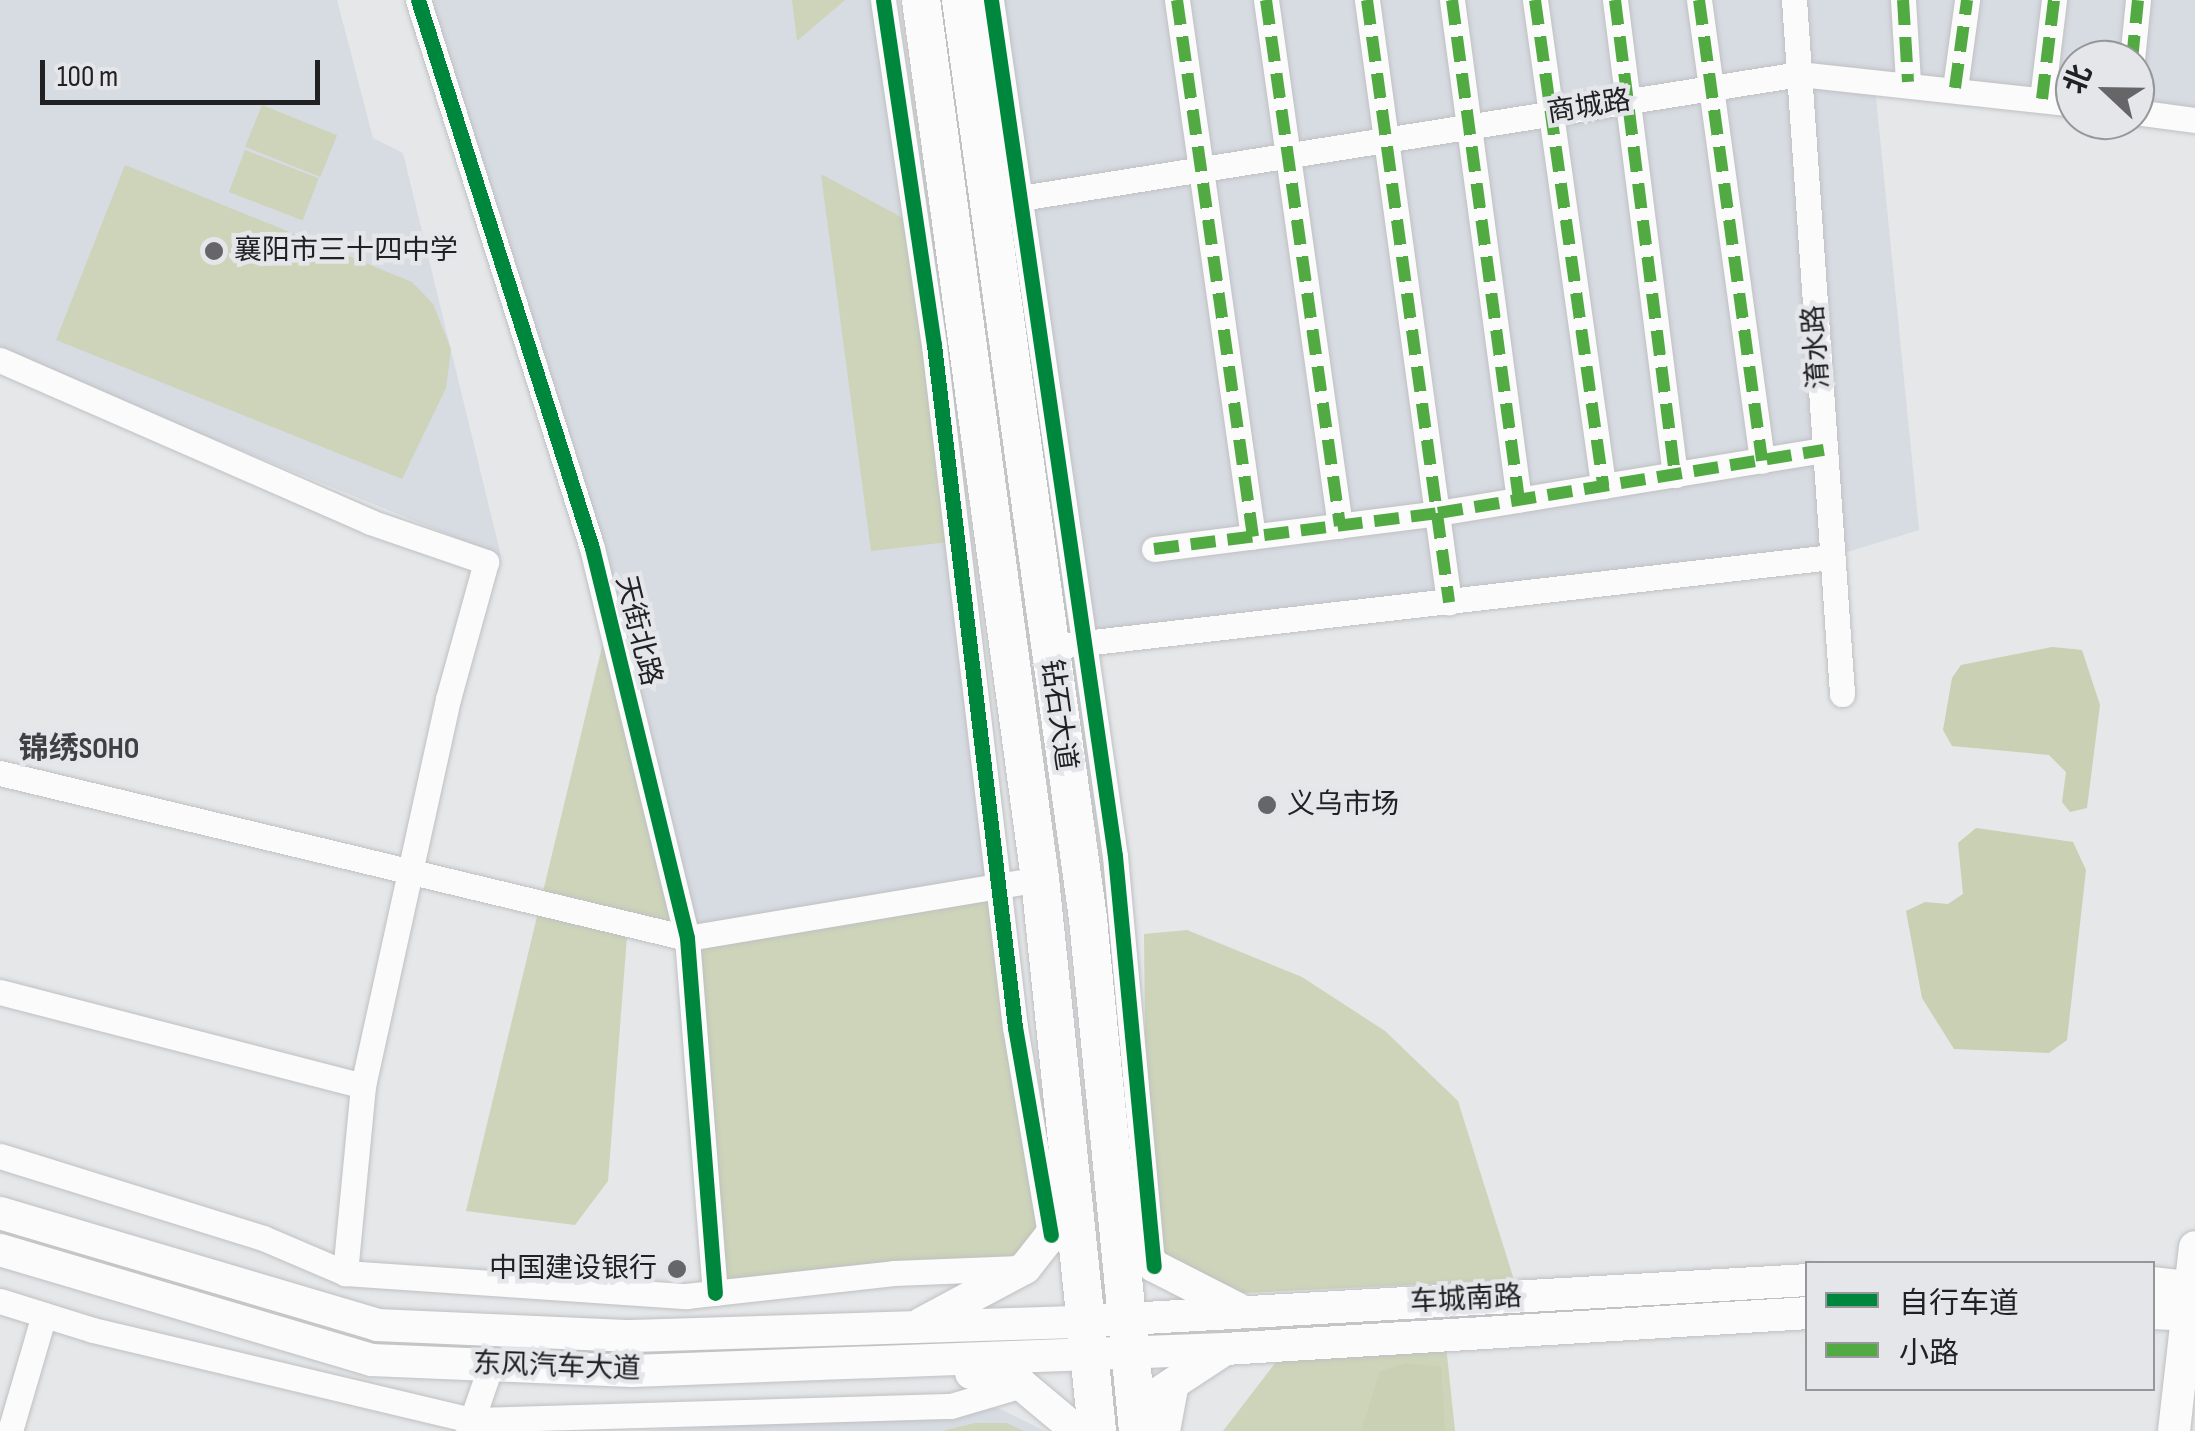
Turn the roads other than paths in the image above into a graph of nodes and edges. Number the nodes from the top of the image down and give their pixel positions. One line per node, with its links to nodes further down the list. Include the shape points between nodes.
1 (418, 0): 57 (street, 天街北路, via 592,548)
2 (883, 0): 36 (street)
3 (921, 0): 36 (highway, 钻石大道)
4 (961, 0): 33 (highway, 钻石大道)
5 (990, 0): 33 (street)
6 (1177, 0): 32 (street)
7 (1266, 0): 31 (street)
8 (1367, 0): 30 (street)
9 (1452, 0): 29 (street)
10 (1535, 0): 26 (street)
11 (1614, 0): 24 (street)
12 (1699, 0): 21 (street)
13 (1794, 0): 19 (street, 淯水路)
14 (1903, 0): 20 (street)
15 (1967, 0): 22 (street)
16 (2054, 0): 23 (street)
17 (2138, 0): 18 (street)
18 (2134, 40)
19 (1800, 74): 20 (street, 商城路); 21 (street, 商城路); 35 (street, 淯水路)
20 (1908, 82): 22 (street, 商城路)
21 (1706, 88): 24 (street, 商城路); 37 (street)
22 (1955, 88): 23 (street, 商城路)
23 (2042, 100): 25 (street, 商城路)
24 (1627, 101): 26 (street, 商城路); 38 (street)
25 (2055, 102)
26 (1551, 113): 29 (street, 商城路); 39 (street)
27 (2155, 115): 28 (street)
28 (2195, 120)
29 (1469, 126): 30 (street, 商城路); 40 (street)
30 (1386, 140): 31 (street, 商城路); 41 (street)
31 (1288, 155): 32 (street, 商城路); 42 (street)
32 (1199, 169): 33 (street, 商城路); 43 (street)
33 (1002, 200): 47 (highway, 钻石大道)
34 (0, 360): 52 (street, via 370,522 486,562)
35 (1824, 450): 37 (street); 45 (street, 淯水路)
36 (965, 460): 49 (highway, 钻石大道); 50 (street)
37 (1762, 460): 38 (street)
38 (1675, 475): 39 (street)
39 (1603, 486): 40 (street)
40 (1520, 500): 41 (street)
41 (1438, 514): 42 (street); 46 (street)
42 (1340, 526): 43 (street)
43 (1253, 536): 44 (street)
44 (1154, 549)
45 (1831, 557): 46 (street); 48 (street, 淯水路)
46 (1449, 602): 47 (street)
47 (1065, 644): 54 (street); 56 (highway, 钻石大道)
48 (1842, 694)
49 (1018, 716): 50 (street); 53 (highway, 钻石大道)
50 (978, 719): 55 (street)
51 (0, 773): 52 (street)
52 (410, 871): 57 (street); 59 (street)
53 (1040, 879): 55 (street); 61 (highway, 钻石大道)
54 (1118, 879): 56 (street); 67 (street)
55 (997, 887): 57 (street); 64 (street)
56 (1089, 930): 62 (highway, 钻石大道)
57 (688, 938): 72 (street, 天街北路)
58 (0, 992): 59 (street)
59 (363, 1086): 69 (street)
60 (0, 1156): 69 (street, via 262,1238)
61 (1071, 1171): 64 (main road); 81 (highway, 钻石大道)
62 (1115, 1205): 67 (main road); 80 (highway, 钻石大道)
63 (0, 1213): 79 (main road, 东风汽车大道, via 377,1325 632,1336)
64 (1051, 1236): 68 (main road)
65 (2195, 1246): 74 (main road)
66 (0, 1250): 84 (main road, 东风汽车大道, via 371,1360)
67 (1154, 1266): 76 (main road)
68 (1025, 1268): 72 (street); 79 (main road)
69 (345, 1273): 72 (street)
70 (1805, 1280): 76 (main road, 车城南路)
71 (2155, 1284): 74 (main road)
72 (715, 1293)
73 (0, 1301): 78 (street)
74 (2192, 1301): 75 (main road); 93 (main road)
75 (2155, 1312)
76 (1246, 1313): 80 (main road, 车城南路)
77 (1805, 1313): 82 (main road, 车城南路)
78 (44, 1315): 88 (street); 89 (street)
79 (914, 1327): 81 (main road, 东风汽车大道)
80 (1128, 1335): 81 (main road, 东风汽车大道); 82 (main road, 车城南路); 91 (highway, 钻石大道)
81 (1086, 1339): 83 (main road, 东风汽车大道); 90 (highway, 钻石大道)
82 (1225, 1349): 85 (main road)
83 (923, 1362): 84 (main road, 东风汽车大道, via 632,1371); 86 (main road)
84 (491, 1365): 88 (street)
85 (1179, 1377): 91 (main road, via 1157,1394); 92 (street, via 1168,1402)
86 (1022, 1384): 87 (main road); 88 (street, via 950,1406)
87 (1068, 1425)
88 (470, 1426)
89 (10, 1431)
90 (1097, 1431)
91 (1142, 1431)
92 (1167, 1431)
93 (2174, 1431)

